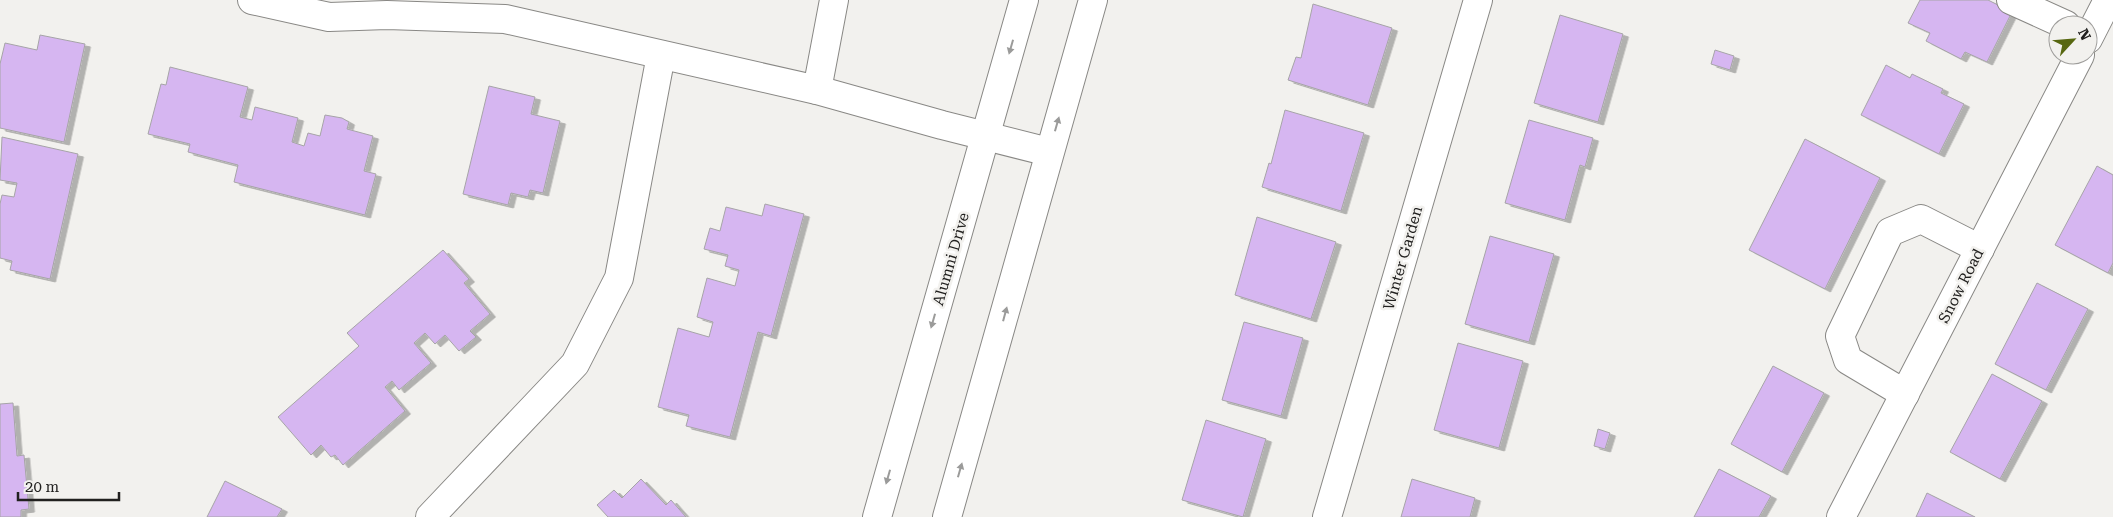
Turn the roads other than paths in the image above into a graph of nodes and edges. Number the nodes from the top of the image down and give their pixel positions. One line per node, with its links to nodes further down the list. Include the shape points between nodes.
1 (252, 0): 10 (street, via 329,17 387,15 505,19)
2 (834, 0): 12 (street)
3 (1024, 0): 13 (street, Alumni Drive, one-way to 13)
4 (1093, 0): 14 (street, one-way to 4)
5 (1478, 0): 20 (street, Winter Garden)
6 (2011, 0): 9 (street)
7 (2108, 0): 8 (street, Snow Road)
8 (2098, 15)
9 (2048, 20)
10 (661, 55): 12 (street); 17 (street, via 619,278 575,364)
11 (2069, 65): 15 (street, Snow Road)
12 (817, 90): 13 (street)
13 (985, 136): 14 (street); 18 (street, Alumni Drive, one-way to 18)
14 (1049, 152): 19 (street, one-way to 14)
15 (1980, 249): 16 (street, Snow Road); 16 (street, via 1921,219 1890,232 1840,336 1848,360)
16 (1905, 394): 21 (street, Snow Road)
17 (430, 517)
18 (877, 517)
19 (947, 517)
20 (1327, 517)
21 (1841, 517)

